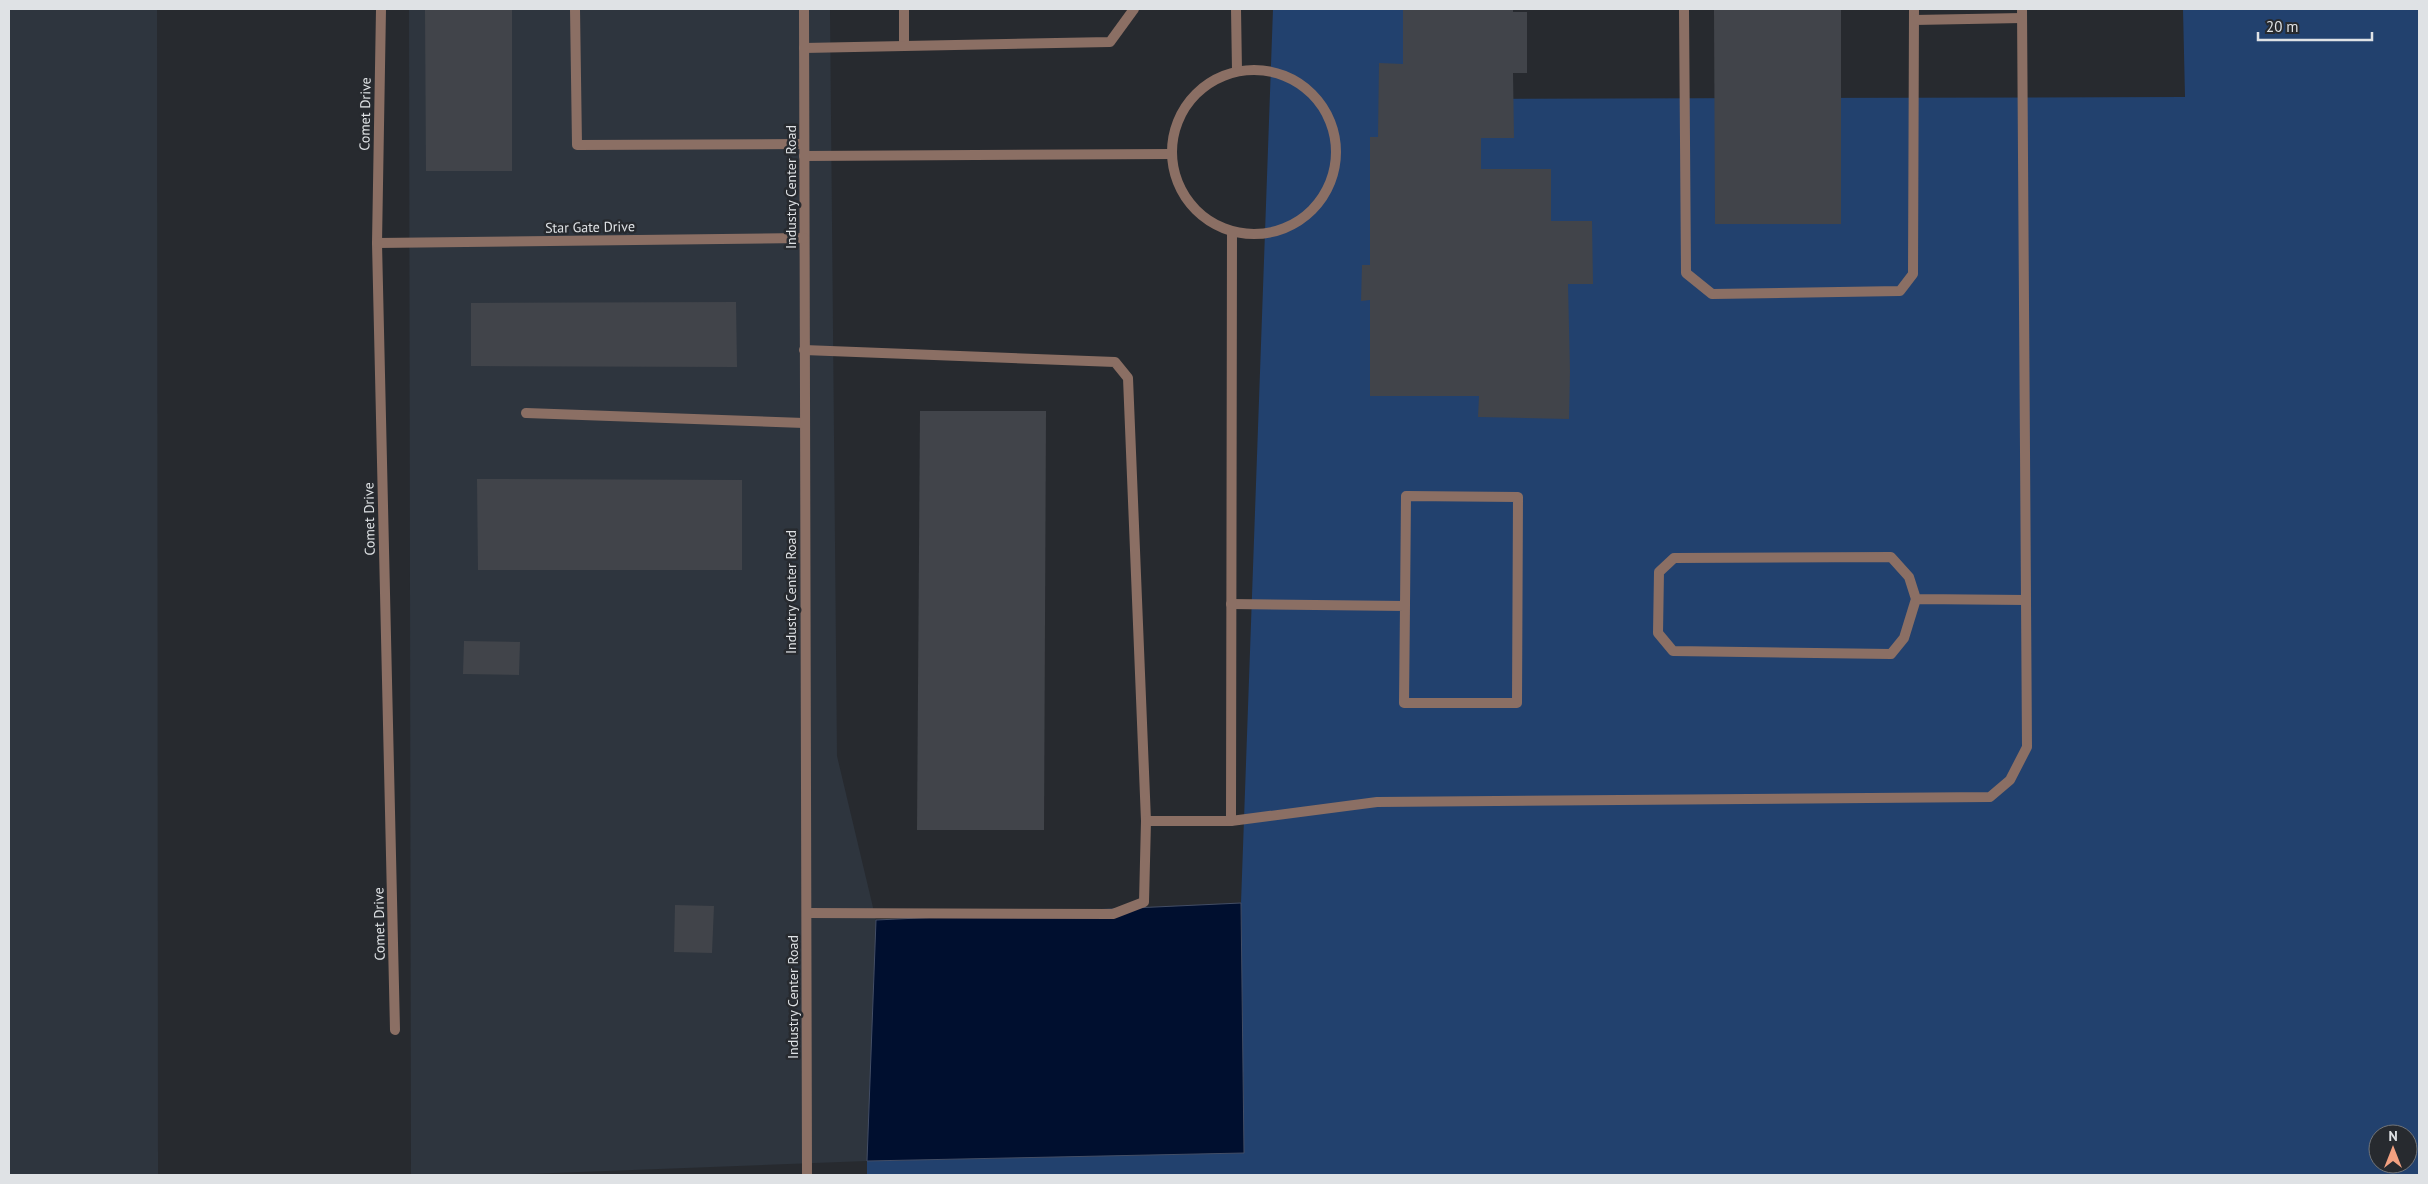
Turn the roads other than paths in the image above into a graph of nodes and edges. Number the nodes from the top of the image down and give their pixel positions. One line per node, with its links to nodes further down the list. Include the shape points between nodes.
1 (381, 9): 19 (street, Comet Drive)
2 (575, 9): 14 (street, via 577,145)
3 (804, 9): 12 (street, Industry Center Road)
4 (904, 9): 11 (street)
5 (1134, 9): 11 (street, via 1110,42)
6 (1236, 9): 13 (street)
7 (1684, 9): 10 (street, via 1686,273 1712,294 1900,290 1913,274)
8 (1914, 9): 10 (street)
9 (2022, 13): 10 (street); 24 (street)
10 (1914, 20)
11 (904, 46): 12 (street)
12 (804, 48): 14 (street, Industry Center Road)
13 (1237, 72): 15 (street, via 1211,82 1189,101 1176,126); 17 (street, via 1265,70 1293,79 1308,90 1331,120 1337,147 1334,173 1324,197 1306,217 1275,231 1258,234)
14 (804, 144): 16 (street, Industry Center Road)
15 (1172, 154): 16 (street); 17 (street, via 1176,179 1189,203 1208,220)
16 (804, 156): 18 (street, Industry Center Road)
17 (1232, 232): 25 (street)
18 (804, 238): 19 (street, Star Gate Drive); 20 (street, Industry Center Road)
19 (377, 243): 30 (street, Comet Drive)
20 (804, 350): 22 (street, Industry Center Road); 27 (street, via 1114,362 1128,378)
21 (526, 413): 22 (street)
22 (804, 423): 29 (street, Industry Center Road)
23 (1916, 599): 23 (street, via 1909,577 1891,558 1674,558 1659,572 1658,633 1673,651 1891,654 1904,638); 24 (street)
24 (2026, 600): 28 (street, via 2027,747 2010,780 1990,797 1377,802)
25 (1231, 604): 26 (street); 28 (street)
26 (1405, 606): 26 (street, via 1406,496 1518,497 1517,703 1404,703)
27 (1146, 821): 28 (street); 29 (street, via 1144,902 1113,914)
28 (1230, 821)
29 (807, 913): 31 (street, Industry Center Road)
30 (395, 1030)
31 (807, 1175)

